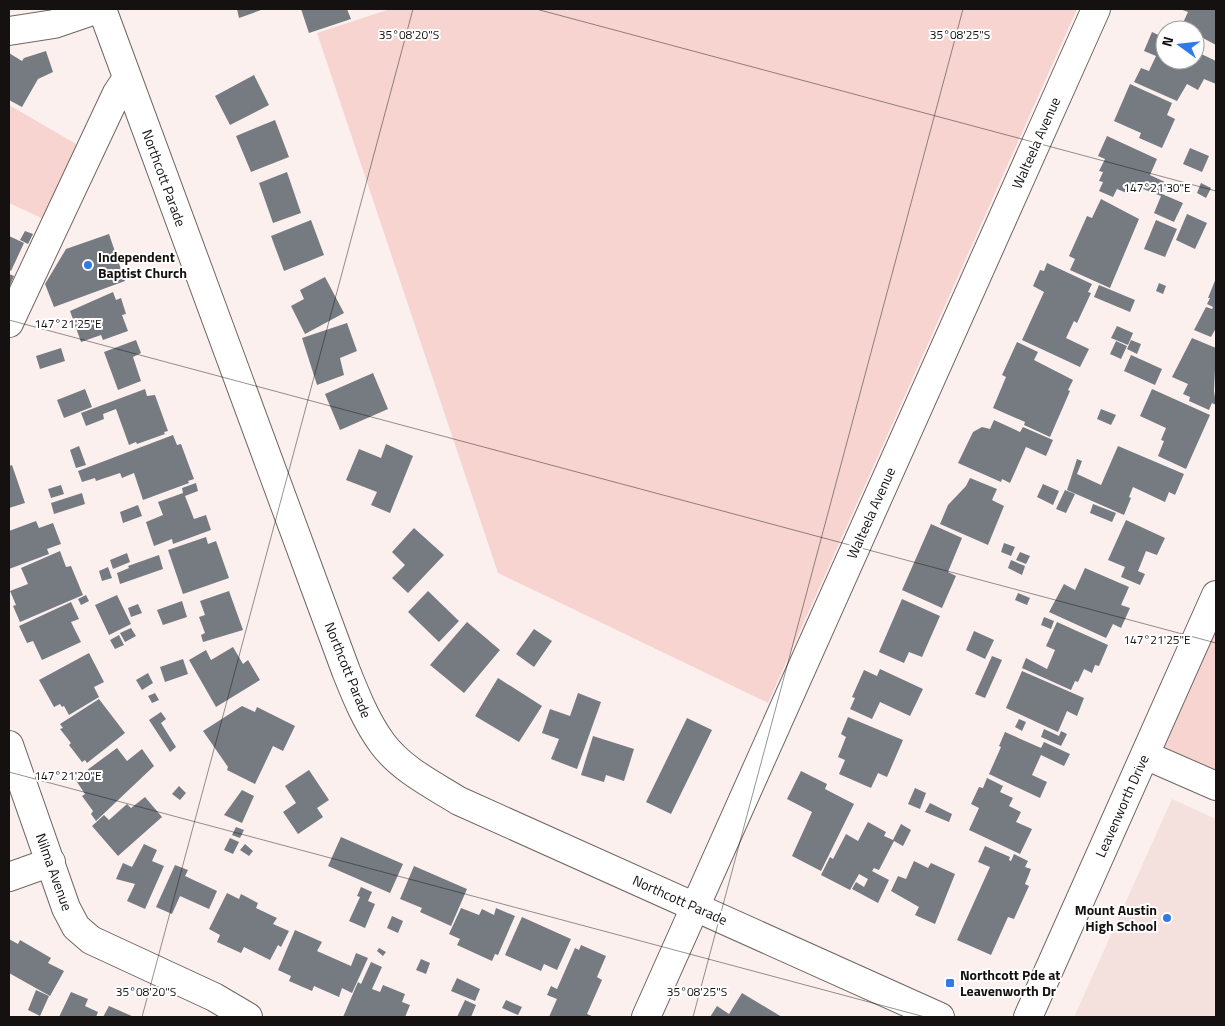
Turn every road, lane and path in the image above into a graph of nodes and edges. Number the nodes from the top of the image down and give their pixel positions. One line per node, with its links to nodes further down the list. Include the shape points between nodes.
1 (98, 9): 4 (street, via 54,24)
2 (102, 9): 5 (street, Northcott Parade)
3 (1096, 9): 13 (street, Walteela Avenue)
4 (9, 31)
5 (128, 78): 6 (street, via 117,92); 13 (street, Northcott Parade, via 346,671 363,711 383,745 417,776 459,801)
6 (9, 323)
7 (1216, 595): 9 (street, Leavenworth Drive)
8 (9, 745): 11 (street, Nilma Avenue)
9 (1145, 755): 10 (street); 17 (street, Leavenworth Drive)
10 (1216, 786)
11 (51, 862): 12 (street); 14 (street, Nilma Avenue, via 66,908 76,927 91,940 214,997)
12 (9, 877)
13 (696, 907): 15 (street, Walteela Avenue); 16 (street, Northcott Parade)
14 (248, 1017)
15 (646, 1017)
16 (940, 1017)
17 (1028, 1017)

